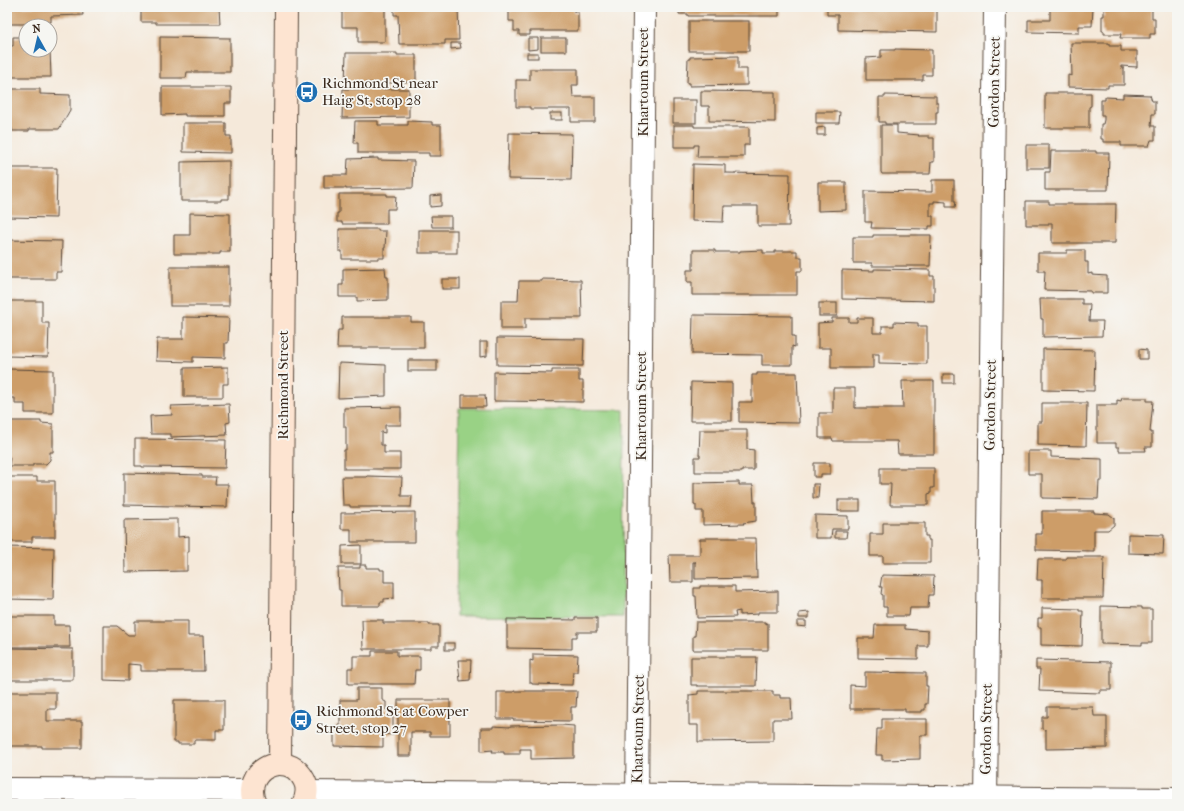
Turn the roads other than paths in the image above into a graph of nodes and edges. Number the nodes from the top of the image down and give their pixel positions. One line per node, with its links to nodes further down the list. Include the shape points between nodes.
1 (286, 7): 4 (street, Richmond Street)
2 (644, 7): 9 (street, Khartoum Street)
3 (995, 7): 10 (street, Gordon Street)
4 (280, 764): 6 (street, via 264,768 257,774 253,782); 7 (street, via 296,769 302,776 306,783)
5 (7, 789): 6 (street)
6 (254, 797)
7 (305, 798): 9 (street)
8 (1177, 799): 10 (street)
9 (637, 800): 10 (street)
10 (985, 801)

